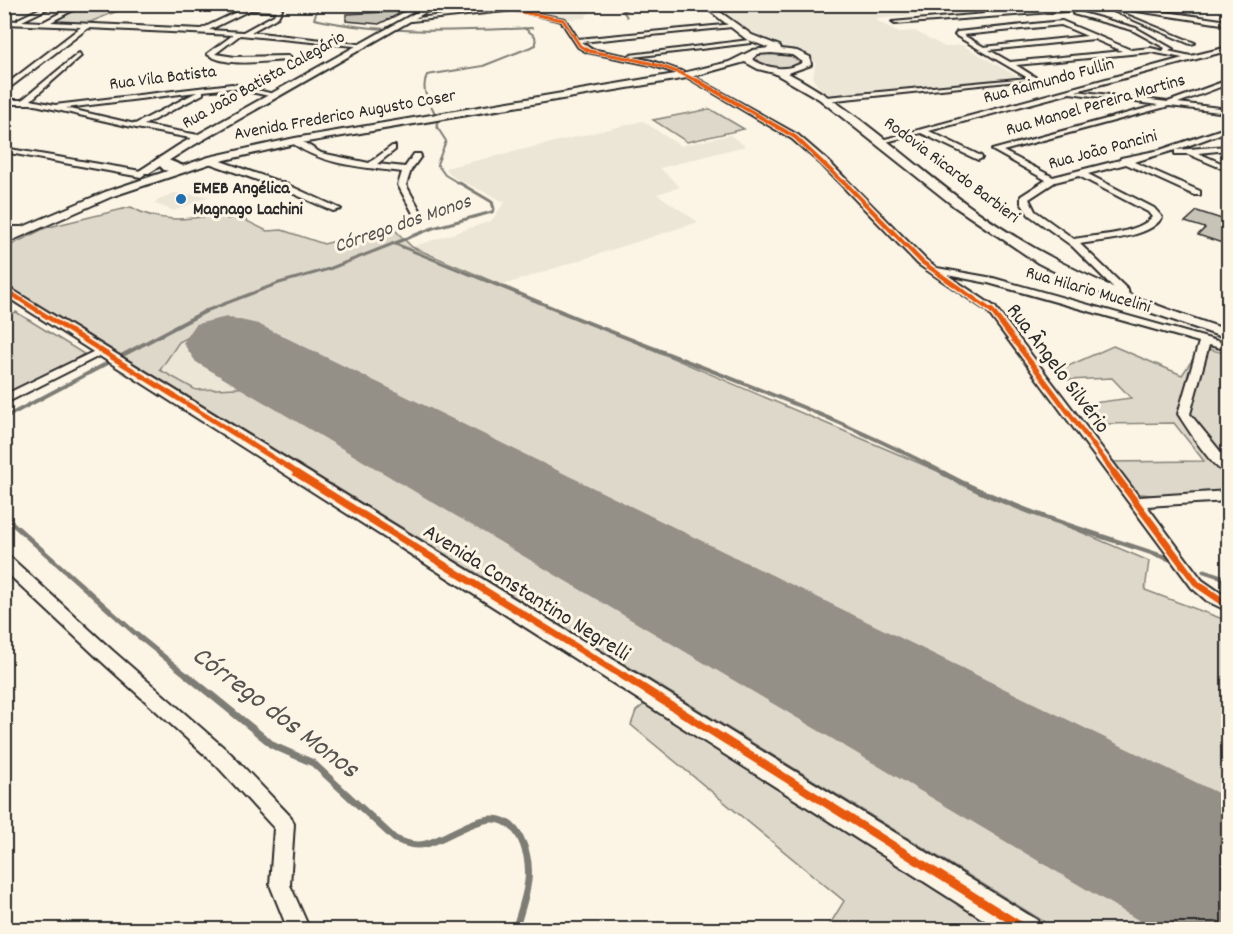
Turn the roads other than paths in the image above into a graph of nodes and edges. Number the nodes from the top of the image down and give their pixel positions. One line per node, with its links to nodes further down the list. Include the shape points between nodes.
1 (55, 4): 16 (street)
2 (82, 4): 18 (street)
3 (437, 4): 13 (main road, Rua João Batista Calegário)
4 (505, 4): 10 (street)
5 (704, 4): 20 (main road)
6 (972, 4): 12 (street)
7 (1142, 4): 8 (street)
8 (1118, 6): 9 (street); 17 (street)
9 (1105, 7): 11 (street); 27 (street)
10 (513, 9): 13 (street); 25 (street, via 553,13 568,25)
11 (1061, 10): 12 (street); 30 (street, via 1134,30 1170,49)
12 (991, 15): 15 (street)
13 (411, 19): 28 (main road, Rua João Batista Calegário)
14 (4, 22): 16 (street)
15 (895, 22)
16 (15, 23): 18 (street)
17 (1228, 23)
18 (44, 24): 19 (street)
19 (86, 26): 21 (street); 46 (street)
20 (732, 26): 22 (main road); 25 (street)
21 (202, 31): 23 (street); 23 (street, via 249,8 279,9 276,15)
22 (741, 32): 26 (main road); 32 (main road)
23 (242, 33): 28 (street); 37 (street, via 210,54 225,58)
24 (1097, 37): 29 (street); 29 (street, via 1067,24 957,34); 33 (street)
25 (576, 41): 36 (street, Rua Ângelo Silvério, via 589,51)
26 (749, 42): 35 (main road); 36 (street)
27 (1192, 43)
28 (364, 45): 48 (main road, Rua João Batista Calegário)
29 (980, 49): 40 (street)
30 (1161, 51): 33 (street); 38 (street)
31 (1226, 51): 38 (street, Rua Raimundo Fullin)
32 (794, 52): 35 (main road, Avenida Frederico Augusto Coser, via 766,51); 39 (main road)
33 (1130, 52): 40 (street)
34 (79, 55): 50 (street)
35 (749, 56): 41 (main road, Rodovia Ricardo Barbieri, via 752,64); 42 (main road, Avenida Frederico Augusto Coser)
36 (622, 57): 43 (street, Rua Ângelo Silvério)
37 (288, 58)
38 (1192, 58): 47 (street, Rua Raimundo Fullin)
39 (808, 61): 41 (main road, via 797,69); 49 (main road, via 808,76)
40 (1008, 64): 49 (street, via 1035,79)
41 (773, 69): 42 (main road, Avenida Frederico Augusto Coser); 49 (main road, Rodovia Ricardo Barbieri, via 796,78)
42 (705, 71): 43 (main road, Avenida Frederico Augusto Coser)
43 (687, 75): 59 (main road, Avenida Frederico Augusto Coser); 87 (street, Rua Ângelo Silvério, via 795,137 922,262)
44 (1228, 82): 52 (street, Rua Manoel Pereira Martins)
45 (210, 89): 48 (street, Rua Vila Batista, via 232,86); 53 (street, Rua Vila Batista); 55 (street)
46 (4, 90)
47 (1067, 92): 52 (street); 57 (street, Rua Raimundo Fullin)
48 (274, 95): 58 (main road, Rua João Batista Calegário)
49 (824, 98): 60 (main road, Rodovia Ricardo Barbieri)
50 (25, 101): 51 (street); 53 (street)
51 (4, 102)
52 (1166, 105): 54 (street); 78 (street, Rua Manoel Pereira Martins, via 996,150)
53 (56, 107): 55 (street)
54 (1228, 111)
55 (136, 126): 58 (street)
56 (1228, 129): 64 (street, Rua João Pancini)
57 (923, 132): 60 (street, Rua Raimundo Fullin); 67 (street)
58 (201, 138): 70 (main road, Rua João Batista Calegário)
59 (296, 141): 68 (main road, Avenida Frederico Augusto Coser); 71 (street, via 320,156)
60 (882, 141): 89 (main road, Rodovia Ricardo Barbieri, via 949,197 1043,260)
61 (392, 148): 71 (street)
62 (1228, 148): 65 (street)
63 (4, 150): 76 (street)
64 (1163, 152): 65 (street); 69 (street, Rua João Pancini)
65 (1189, 152): 73 (street)
66 (417, 156): 74 (street)
67 (978, 158)
68 (209, 160): 72 (main road, Avenida Frederico Augusto Coser); 81 (street)
69 (1124, 160): 75 (street, Rua João Pancini); 79 (street)
70 (161, 161): 72 (main road); 76 (main road, Rua João Batista Calegário)
71 (371, 165): 74 (street)
72 (178, 169): 77 (main road, Avenida Frederico Augusto Coser)
73 (1228, 169)
74 (408, 170): 82 (street, via 402,185)
75 (1080, 173): 78 (street, Rua João Pancini); 86 (street, via 1151,210 1156,217 1142,230)
76 (141, 174): 77 (main road); 80 (main road, Rua João Batista Calegário)
77 (154, 178): 80 (main road, Avenida Frederico Augusto Coser)
78 (1052, 180): 86 (street, Rua João Pancini, via 1029,193 1025,204)
79 (1197, 193)
80 (109, 194): 84 (main road, Avenida Frederico Augusto Coser)
81 (336, 209)
82 (419, 217)
83 (4, 230): 84 (street)
84 (25, 230): 85 (main road, Avenida Frederico Augusto Coser)
85 (4, 240)
86 (1074, 242): 89 (street, Rua João Pancini, via 1124,292)
87 (937, 270): 91 (street, Rua Hilario Mucelini, via 989,280); 97 (street, Rua Ângelo Silvério, via 991,309)
88 (4, 289): 93 (main road, Avenida Constantino Negrelli)
89 (1124, 298): 90 (main road, Rodovia Ricardo Barbieri)
90 (1228, 335)
91 (1205, 341): 92 (street, Rua Hilario Mucelini); 95 (street, via 1184,414)
92 (1228, 347)
93 (108, 356): 94 (street); 101 (main road, Avenida Constantino Negrelli)
94 (4, 400)
95 (1228, 469)
96 (1228, 496): 97 (street)
97 (1134, 502): 99 (street, Rua Ângelo Silvério, via 1197,584)
98 (4, 560): 100 (street, via 223,759 284,824 280,885)
99 (1228, 605)
100 (299, 930)
101 (1027, 930)

